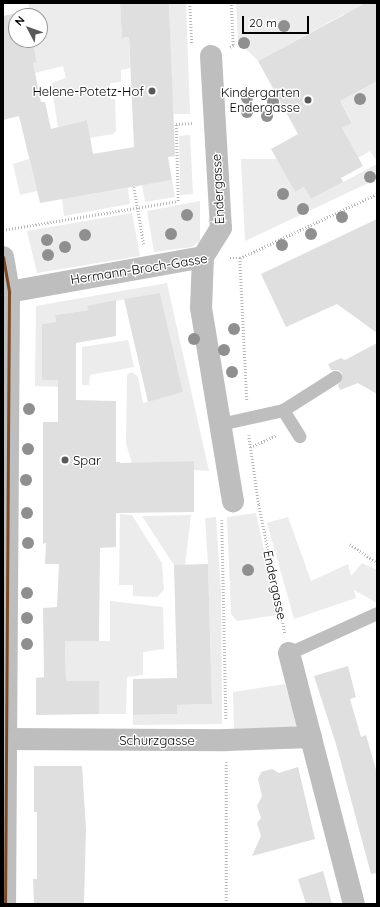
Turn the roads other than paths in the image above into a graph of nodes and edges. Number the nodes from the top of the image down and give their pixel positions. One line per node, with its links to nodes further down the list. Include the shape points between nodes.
1 (211, 56): 3 (street, Endergasse, via 221,228)
2 (3, 257): 4 (street)
3 (203, 257): 4 (street, Hermann-Broch-Gasse); 7 (street, Endergasse, via 201,308)
4 (6, 292): 13 (street)
5 (334, 377): 6 (lane)
6 (283, 410): 7 (lane); 8 (lane)
7 (220, 424): 9 (street, Endergasse)
8 (296, 432)
9 (232, 501)
10 (377, 613): 11 (lane)
11 (289, 653): 12 (street)
12 (311, 737): 13 (street, Schurzgasse, via 226,740); 15 (street)
13 (5, 739): 14 (street)
14 (6, 904)
15 (354, 904)

